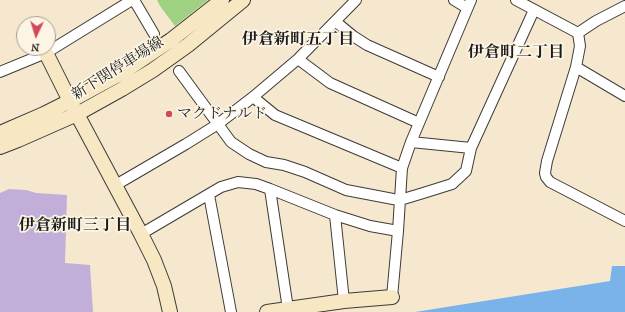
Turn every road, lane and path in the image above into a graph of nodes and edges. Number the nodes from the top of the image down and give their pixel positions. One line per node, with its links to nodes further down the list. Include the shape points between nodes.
1 (133, 0): 12 (street); 13 (street)
2 (222, 0): 23 (main road, 新下関停車場線, via 171,40 125,71)
3 (243, 0): 24 (main road, 新下関停車場線, via 153,70)
4 (356, 0): 10 (street)
5 (454, 0): 7 (street)
6 (516, 0): 9 (street)
7 (469, 4): 20 (street)
8 (625, 6): 11 (street)
9 (534, 10): 11 (street); 30 (street)
10 (336, 22): 16 (street); 20 (street, via 368,45)
11 (578, 33): 17 (street, via 580,46)
12 (154, 34)
13 (56, 47)
14 (39, 56): 19 (street)
15 (47, 56): 23 (main road)
16 (298, 59): 22 (street); 25 (street, via 330,83)
17 (576, 67): 21 (street); 37 (street, via 547,161 546,177 550,182)
18 (179, 71): 26 (street)
19 (0, 72)
20 (438, 77): 25 (street)
21 (625, 96)
22 (253, 97): 26 (street); 31 (street, via 275,115)
23 (70, 102): 24 (main road); 27 (main road, 新下関停車場線)
24 (77, 114): 29 (main road, 新下関停車場線); 32 (main road)
25 (420, 123): 28 (street)
26 (218, 124): 32 (street); 35 (street, via 231,142 266,162 305,172 346,190)
27 (0, 132)
28 (411, 142): 30 (street); 31 (street)
29 (0, 147)
30 (472, 148): 35 (street, via 466,171 452,184)
31 (402, 168): 35 (street)
32 (114, 186): 39 (main road)
33 (270, 189): 34 (street, via 238,182 221,187); 36 (street); 42 (street)
34 (209, 195): 39 (street); 44 (street)
35 (400, 200): 38 (street)
36 (335, 215): 38 (street, via 370,226); 41 (street)
37 (625, 221)
38 (398, 231): 40 (street)
39 (141, 234): 43 (main road, via 164,286)
40 (392, 297): 41 (main road)
41 (344, 302): 42 (main road)
42 (288, 309): 45 (main road)
43 (170, 312)
44 (231, 312)
45 (266, 312)

